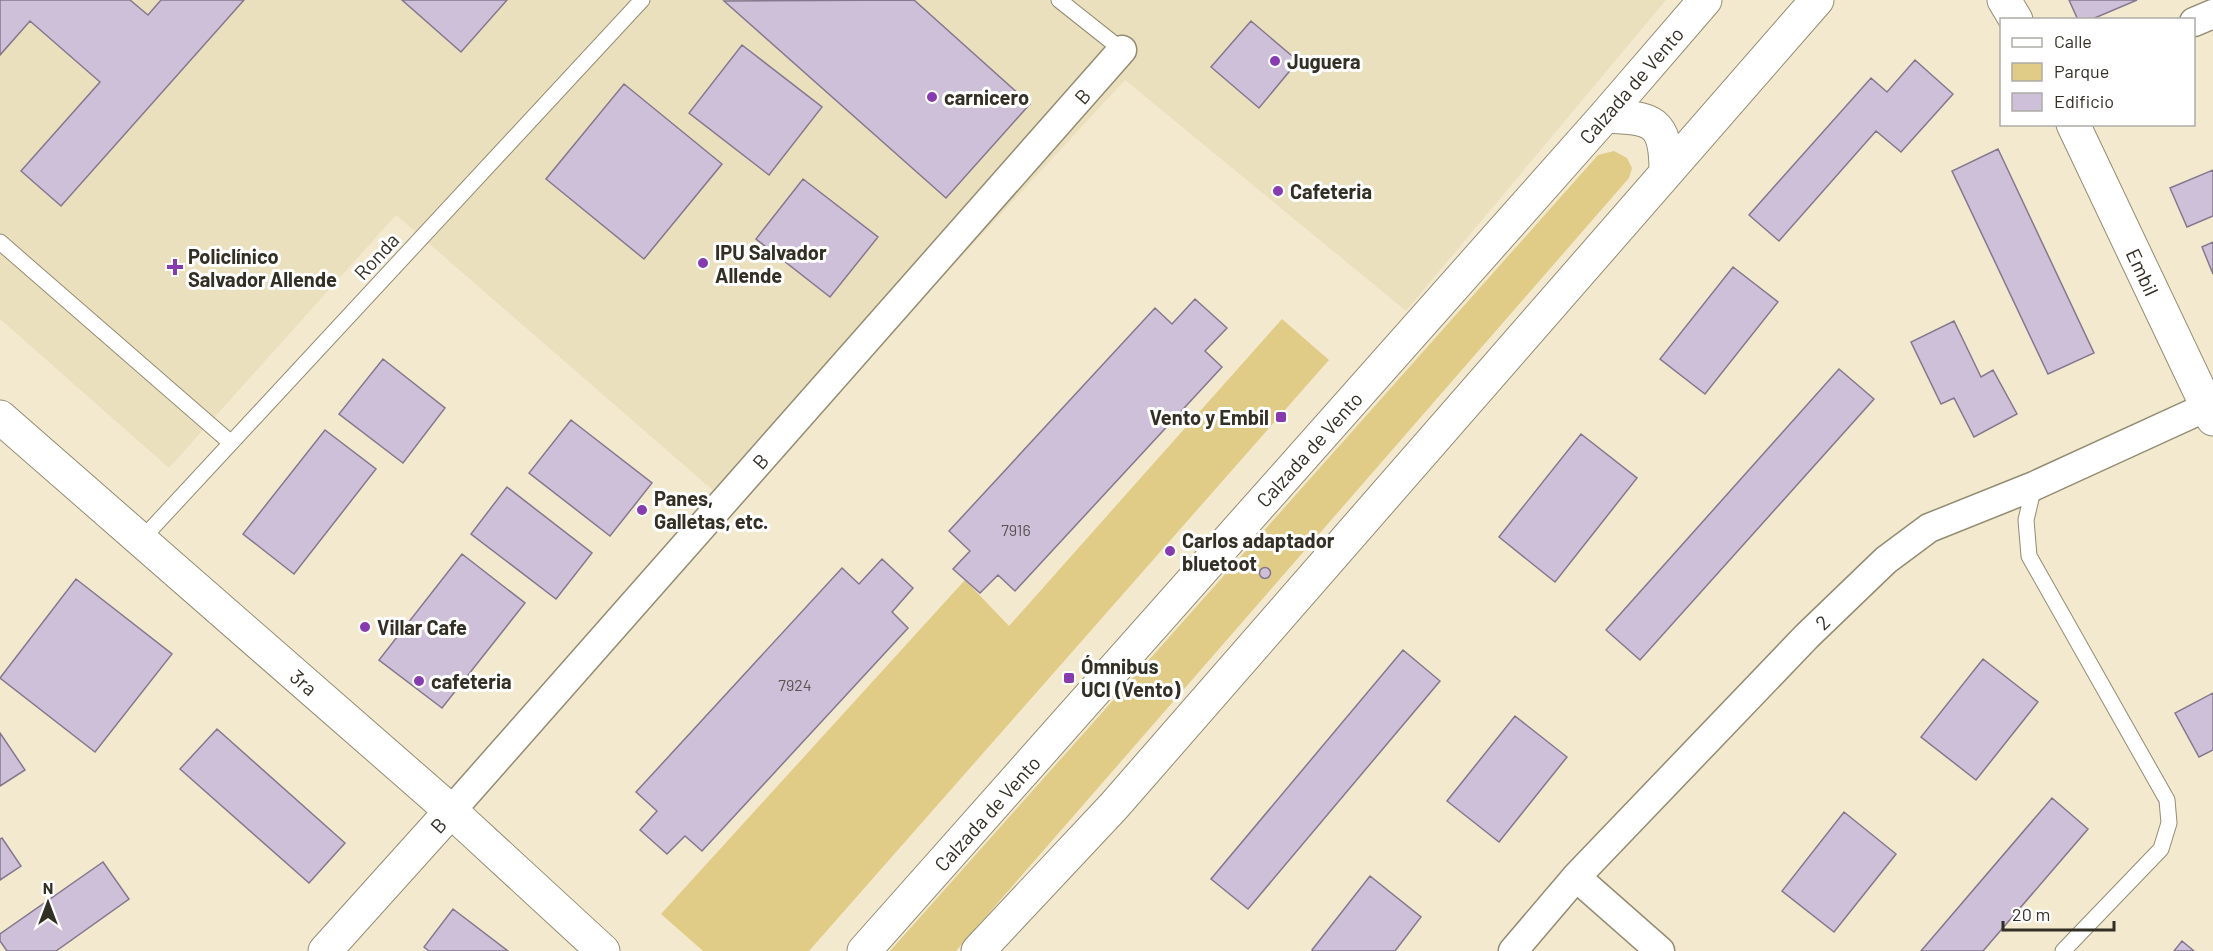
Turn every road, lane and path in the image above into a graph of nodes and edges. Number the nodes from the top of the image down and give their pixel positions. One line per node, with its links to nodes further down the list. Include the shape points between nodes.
1 (642, 0): 16 (lane, Ronda)
2 (1059, 0): 9 (lane)
3 (1705, 0): 10 (main road, Calzada de Vento)
4 (1817, 0): 12 (main road)
5 (2004, 0): 7 (main road)
6 (2213, 15): 8 (street)
7 (2015, 18)
8 (2195, 21)
9 (1122, 50): 19 (street, B)
10 (1605, 116): 12 (main road, via 1632,117 1654,126 1666,147); 23 (main road, Calzada de Vento)
11 (2074, 126): 14 (main road, Embil)
12 (1666, 172): 24 (main road, via 1114,806)
13 (0, 242): 16 (lane)
14 (2211, 410): 17 (street, 2)
15 (0, 417): 18 (main road, 3ra)
16 (231, 442): 18 (lane, Ronda)
17 (2034, 486): 20 (street, 2, via 1929,528 1886,560 1807,636); 27 (lane, via 2026,520 2029,556 2167,800 2169,823 2161,849)
18 (141, 540): 19 (main road, 3ra)
19 (451, 811): 21 (main road, B); 22 (main road, 3ra)
20 (1576, 877): 25 (street, 2); 26 (street)
21 (325, 951)
22 (603, 951)
23 (864, 951)
24 (978, 951)
25 (1513, 951)
26 (1660, 951)
27 (2063, 951)

